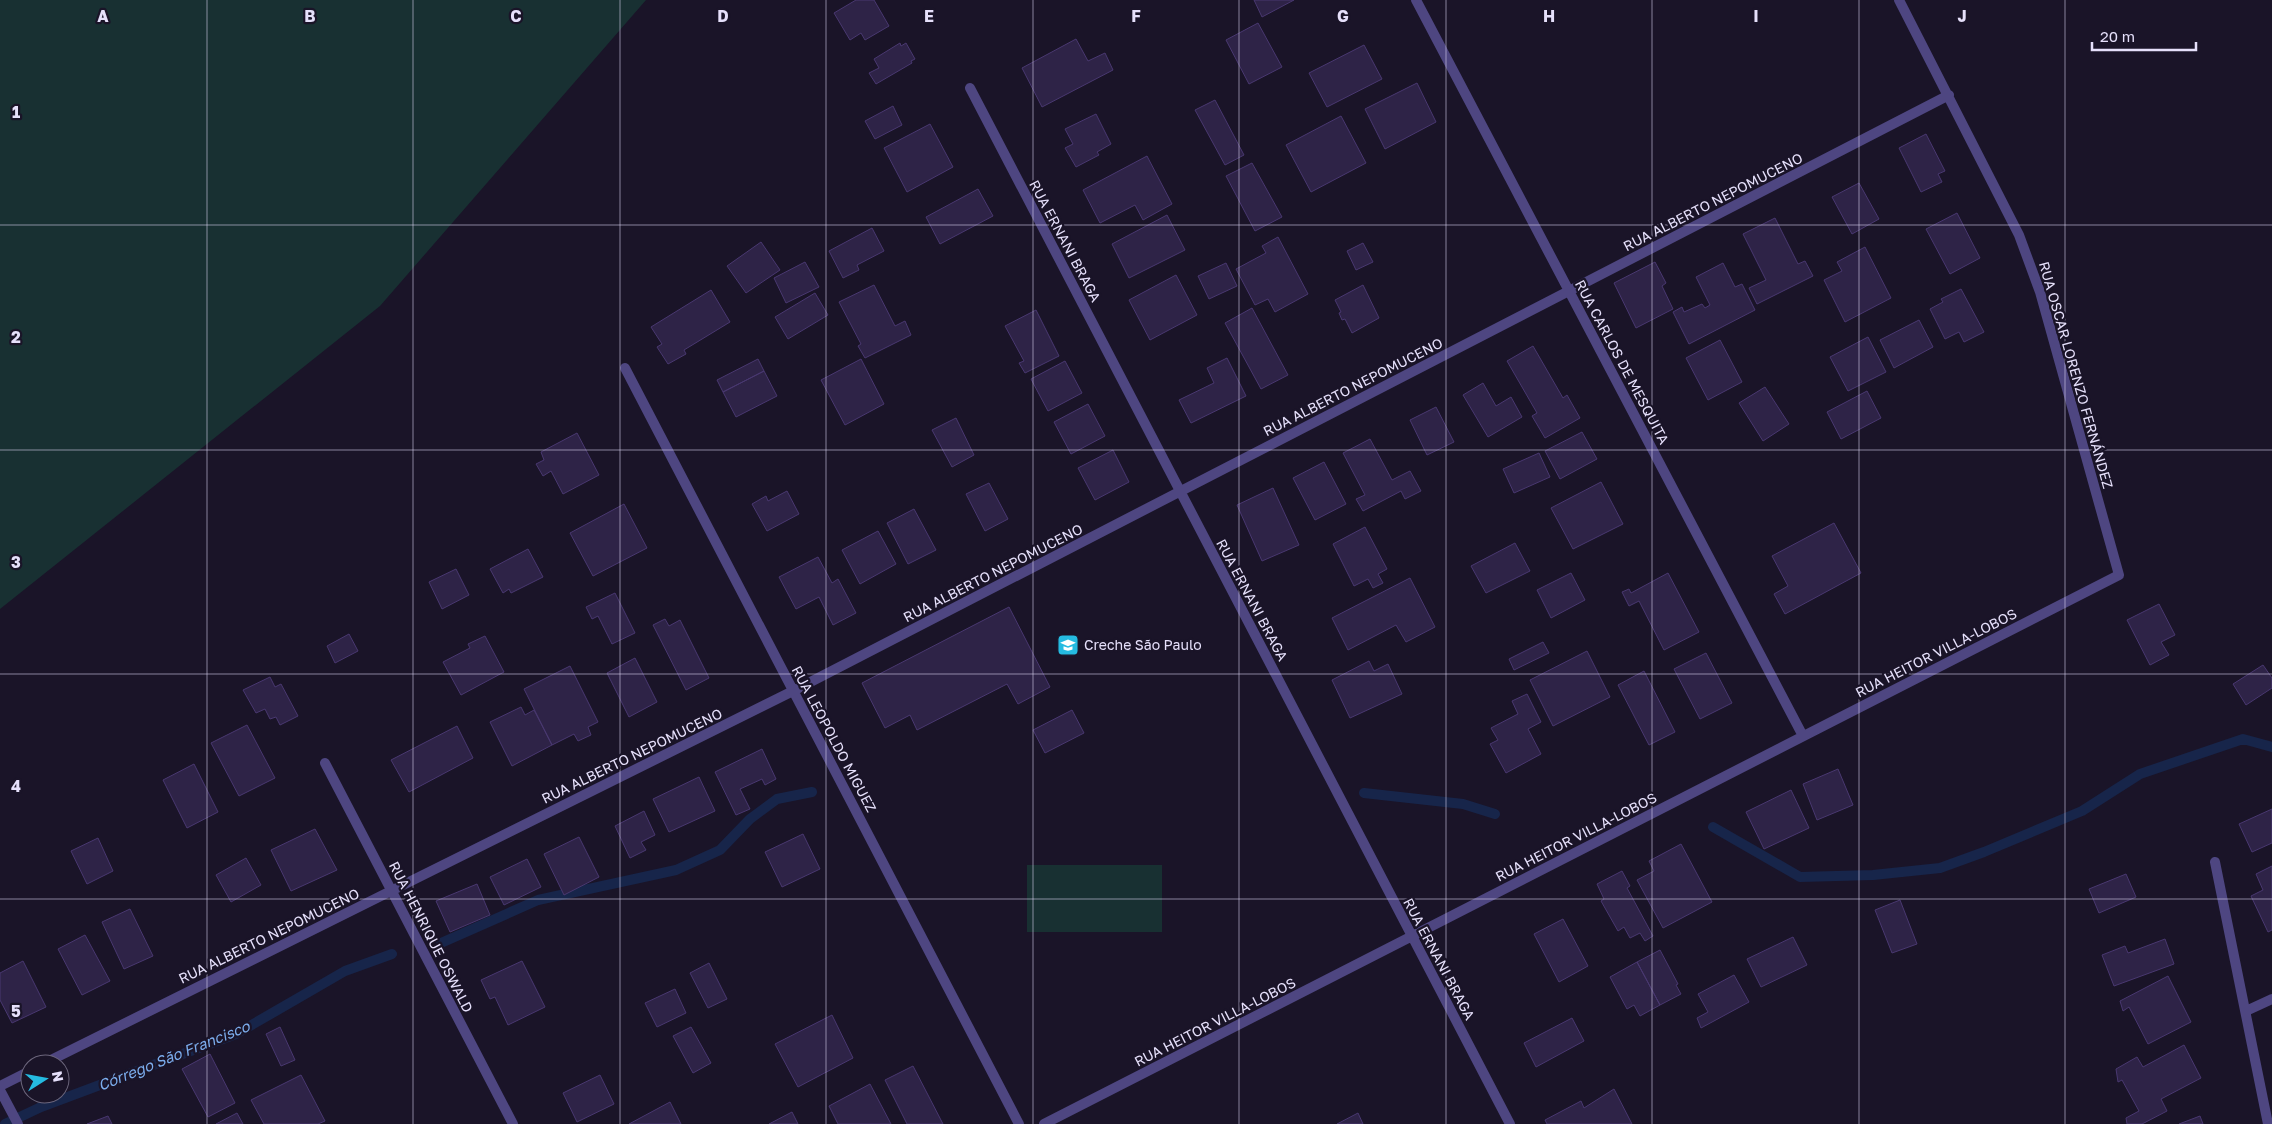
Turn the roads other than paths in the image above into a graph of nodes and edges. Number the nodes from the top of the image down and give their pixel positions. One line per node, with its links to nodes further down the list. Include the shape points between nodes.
1 (1416, 0): 5 (street, RUA CARLOS DE MESQUITA)
2 (1899, 0): 4 (street, RUA OSCAR LORENZO FERNÁNDEZ)
3 (970, 88): 7 (street, RUA ERNANI BRAGA)
4 (1949, 96): 5 (street, RUA ALBERTO NEPOMUCENO); 8 (street, RUA OSCAR LORENZO FERNÁNDEZ, via 2019,235 2040,292)
5 (1569, 291): 7 (street, RUA ALBERTO NEPOMUCENO); 10 (street, RUA CARLOS DE MESQUITA)
6 (625, 368): 9 (street, RUA LEOPOLDO MIGUEZ)
7 (1181, 492): 9 (street, RUA ALBERTO NEPOMUCENO); 14 (street, RUA ERNANI BRAGA)
8 (2119, 575): 10 (street, RUA HEITOR VILLA-LOBOS)
9 (793, 691): 13 (street, RUA ALBERTO NEPOMUCENO); 23 (street, RUA LEOPOLDO MIGUEZ)
10 (1803, 736): 14 (street, RUA HEITOR VILLA-LOBOS)
11 (325, 763): 13 (street, RUA HENRIQUE OSWALD)
12 (2215, 862): 16 (street)
13 (392, 891): 17 (street, RUA ALBERTO NEPOMUCENO); 22 (street, RUA HENRIQUE OSWALD)
14 (1412, 936): 24 (street, RUA HEITOR VILLA-LOBOS); 25 (street, RUA ERNANI BRAGA)
15 (2272, 999): 16 (street)
16 (2246, 1011): 26 (street)
17 (64, 1054)
18 (20, 1076): 19 (street)
19 (0, 1086)
20 (0, 1090): 21 (street)
21 (18, 1124)
22 (513, 1124)
23 (1019, 1124)
24 (1044, 1124)
25 (1510, 1124)
26 (2268, 1124)

